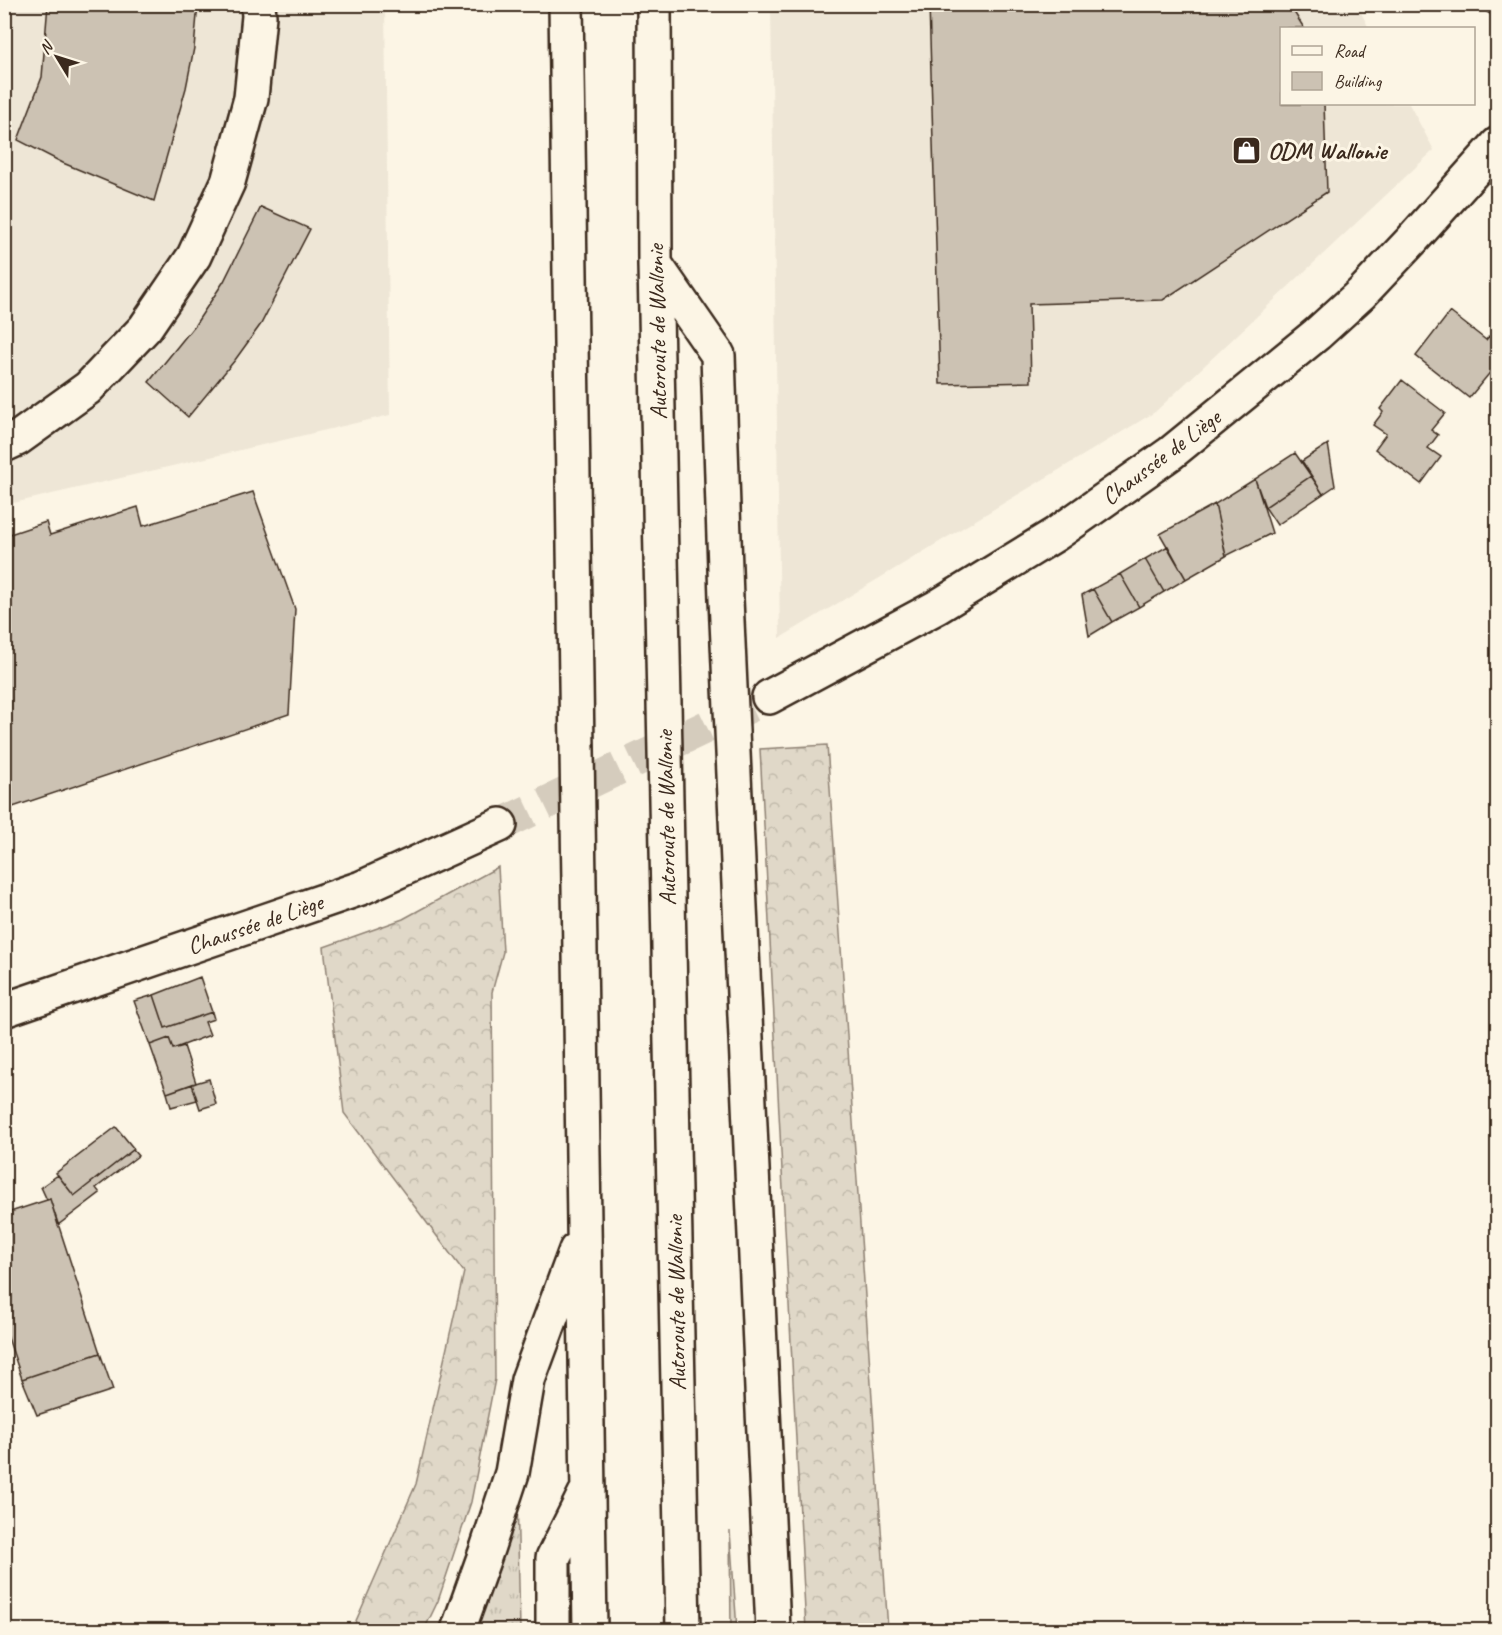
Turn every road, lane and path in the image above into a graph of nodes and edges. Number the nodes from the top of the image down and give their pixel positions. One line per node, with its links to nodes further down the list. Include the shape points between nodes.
1 (258, 4): 6 (main road, via 251,98 228,182 194,256 145,328 88,388)
2 (566, 4): 10 (main road)
3 (654, 4): 5 (main road, Autoroute de Wallonie)
4 (1497, 144): 7 (main road, Chaussée de Liège, via 1362,293 1171,453 1056,534 937,607)
5 (655, 264): 15 (main road, Autoroute de Wallonie); 16 (main road, via 718,355)
6 (4, 445)
7 (769, 696)
8 (500, 825): 9 (main road, Chaussée de Liège, via 361,888)
9 (4, 1010)
10 (583, 1230): 11 (main road); 12 (main road, via 528,1380 512,1473)
11 (588, 1490): 13 (main road, via 553,1558); 14 (main road)
12 (458, 1630)
13 (553, 1630)
14 (590, 1630)
15 (682, 1630)
16 (773, 1630)

